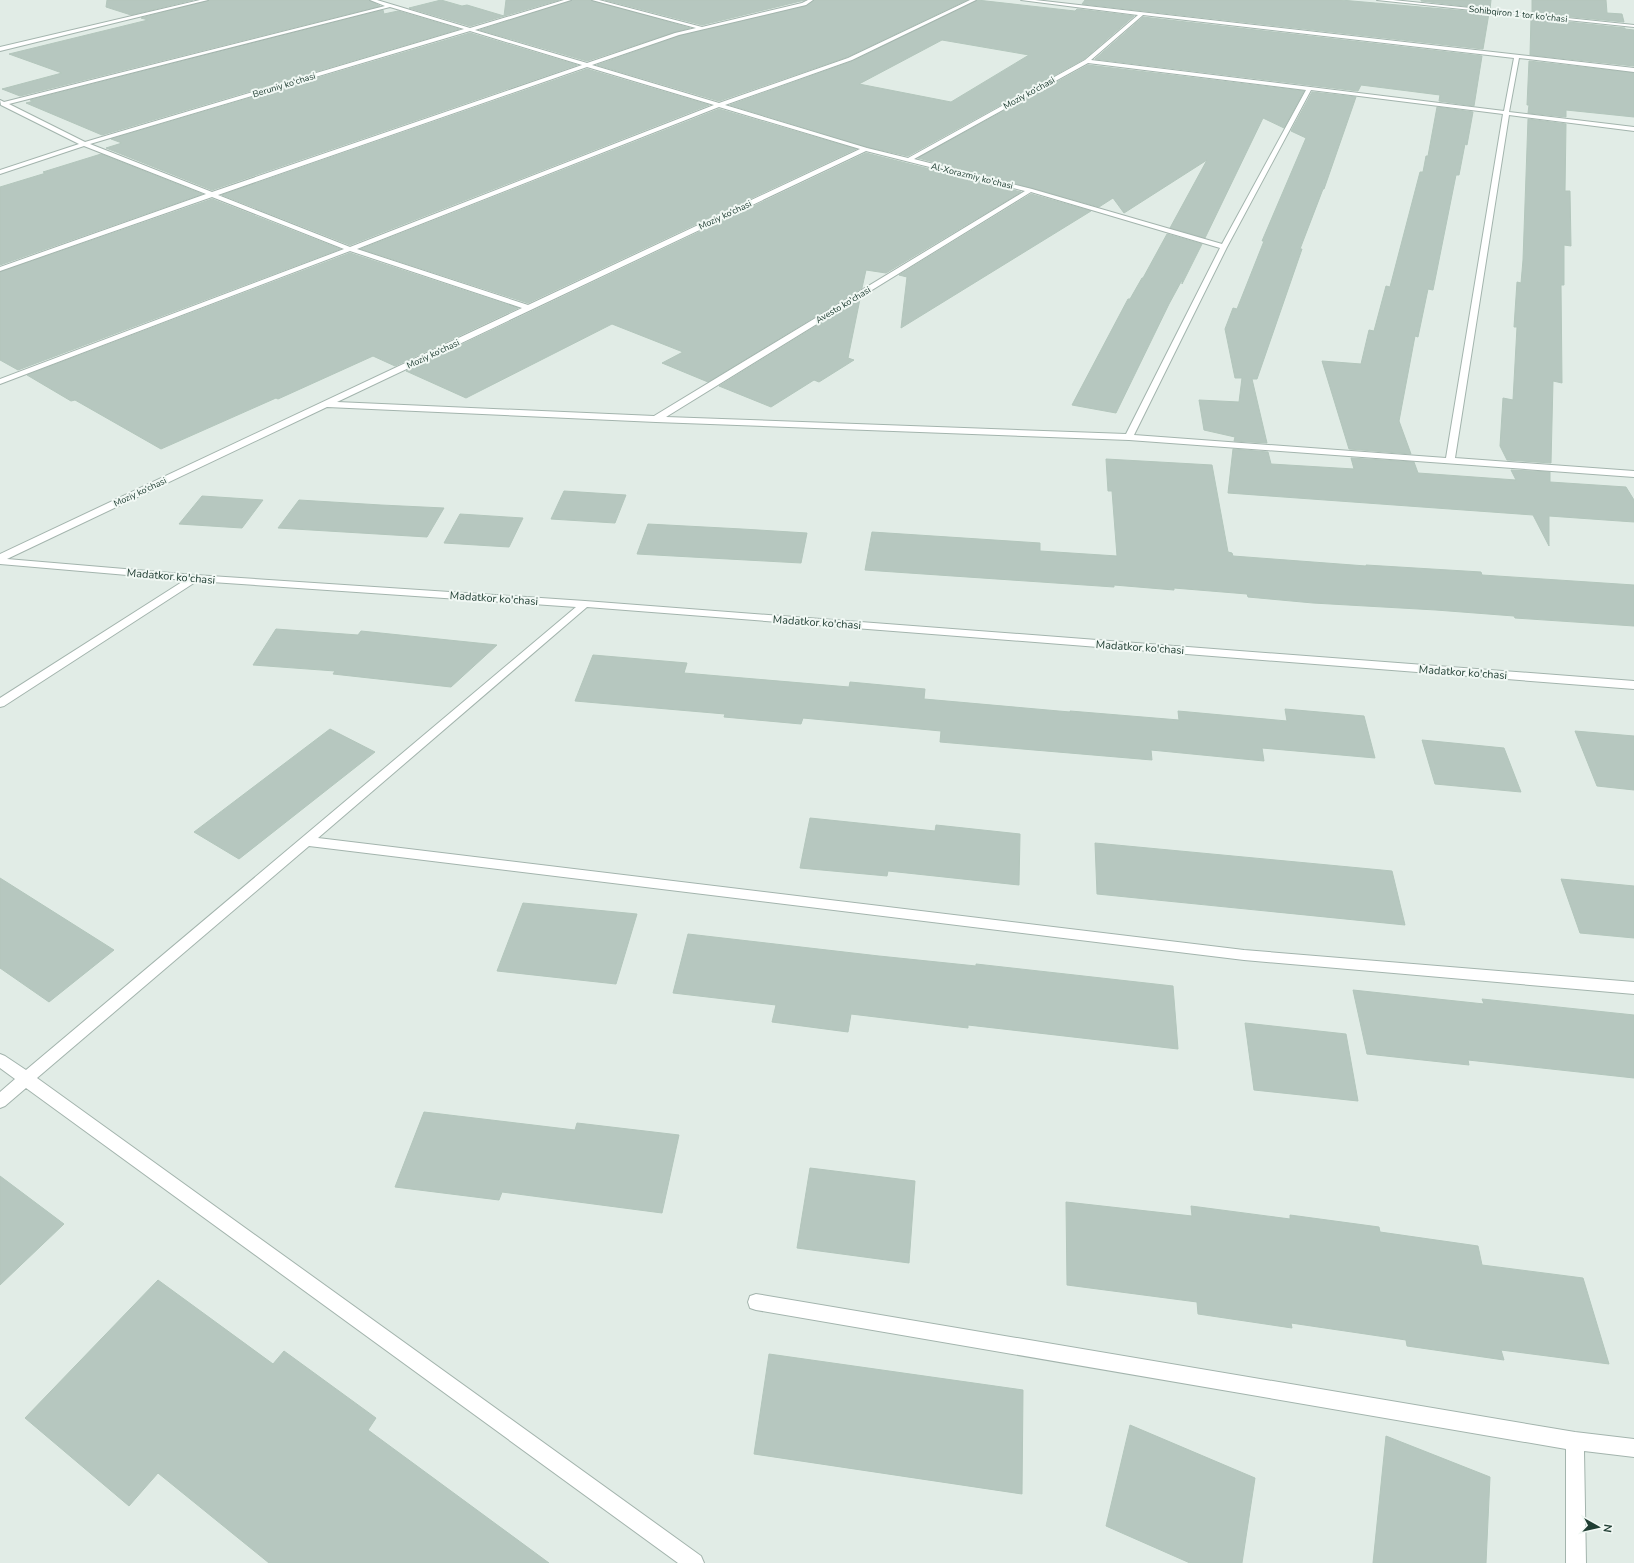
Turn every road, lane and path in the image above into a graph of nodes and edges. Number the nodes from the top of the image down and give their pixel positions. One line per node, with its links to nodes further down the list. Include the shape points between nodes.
1 (206, 0): 16 (street)
2 (372, 0): 11 (street, Al-Xorazmiy ko'chasi)
3 (568, 0): 15 (street, Beruniy ko'chasi)
4 (594, 0): 14 (street)
5 (811, 0): 14 (street, via 804,4)
6 (974, 0): 23 (street, via 850,59)
7 (1023, 0): 10 (street)
8 (1072, 0): 10 (street)
9 (1379, 0): 13 (street, Sohibqiron 1 tor ko'chasi)
10 (1066, 5): 12 (street)
11 (390, 6): 15 (street, Al-Xorazmiy ko'chasi); 22 (street)
12 (1141, 14): 17 (street); 18 (street, Moziy ko‘chasi)
13 (1634, 26)
14 (704, 29): 19 (street, via 677,34)
15 (469, 30): 19 (street, Al-Xorazmiy ko'chasi); 26 (street, Beruniy ko'chasi)
16 (0, 49)
17 (1517, 56): 20 (street); 24 (street)
18 (1087, 61): 21 (street); 28 (street, Moziy ko‘chasi)
19 (589, 65): 23 (street, Al-Xorazmiy ko'chasi); 31 (street)
20 (1634, 70)
21 (1308, 89): 24 (street); 32 (street)
22 (2, 103): 26 (street)
23 (719, 105): 27 (street, Al-Xorazmiy ko'chasi); 33 (street)
24 (1506, 113): 25 (street); 40 (street)
25 (1634, 129)
26 (84, 144): 29 (street, Beruniy ko'chasi); 31 (street)
27 (865, 149): 28 (street, Al-Xorazmiy ko'chasi); 35 (street, Moziy ko‘chasi)
28 (908, 160): 30 (street, Al-Xorazmiy ko'chasi)
29 (0, 172)
30 (1030, 190): 32 (street, Al-Xorazmiy ko'chasi); 38 (street, Avesto ko'chasi)
31 (212, 194): 33 (street); 34 (street)
32 (1224, 247): 39 (street)
33 (350, 249): 35 (street); 36 (street)
34 (0, 269)
35 (529, 308): 37 (street, Moziy ko‘chasi)
36 (0, 382)
37 (327, 404): 38 (street); 42 (street, Moziy ko‘chasi)
38 (656, 419): 39 (street)
39 (1129, 437): 40 (street)
40 (1450, 460): 41 (street)
41 (1634, 474)
42 (0, 560): 43 (street, Madatkor ko'chasi)
43 (195, 578): 44 (street, Madatkor ko'chasi); 46 (street)
44 (585, 604): 45 (street, Madatkor ko'chasi); 47 (street)
45 (1634, 685)
46 (0, 703)
47 (308, 841): 48 (street, via 1244,956); 50 (street)
48 (1634, 988)
49 (0, 1060): 50 (street)
50 (26, 1079): 51 (street); 55 (street)
51 (0, 1101)
52 (756, 1302): 53 (street)
53 (1575, 1441): 54 (street); 56 (street)
54 (1634, 1448)
55 (694, 1563)
56 (1576, 1563)

